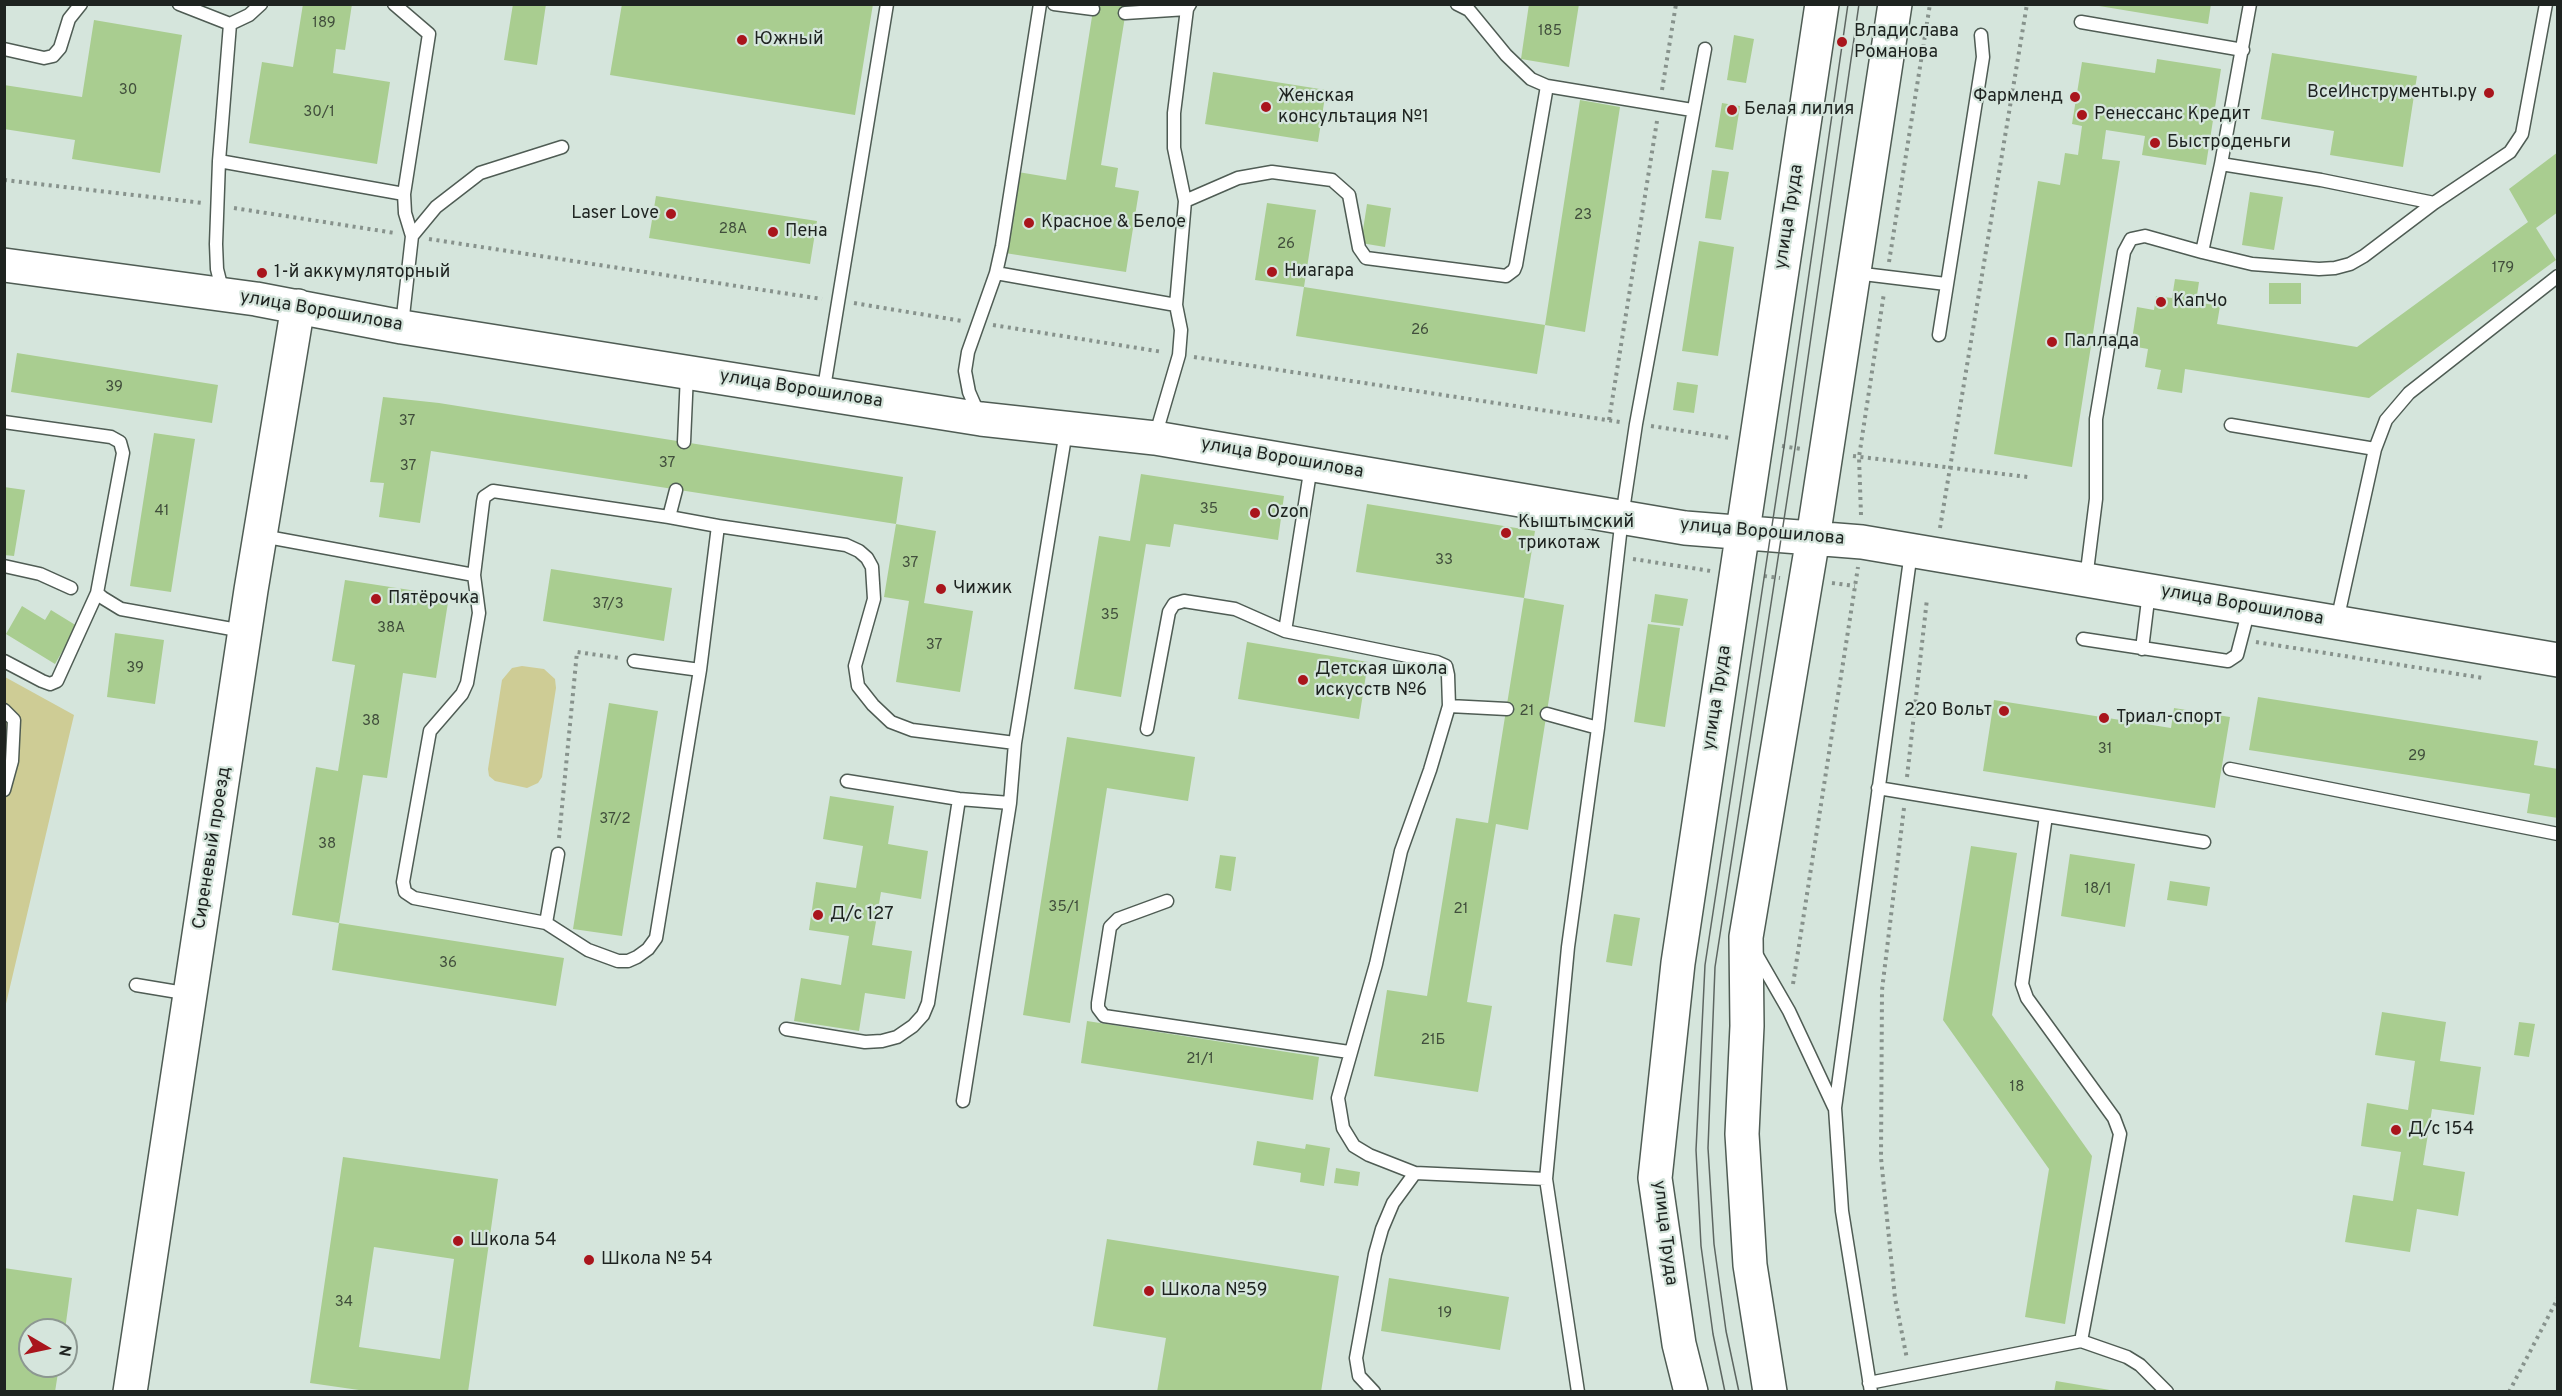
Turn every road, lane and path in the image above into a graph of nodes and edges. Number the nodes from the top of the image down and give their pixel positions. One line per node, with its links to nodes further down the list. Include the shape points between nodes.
1 (81, 4): 22 (lane, via 69,19 60,48 53,56 44,58)
2 (179, 4): 20 (lane)
3 (261, 4): 20 (lane)
4 (394, 4): 32 (lane, via 429,34)
5 (887, 4): 45 (lane)
6 (1040, 4): 39 (lane)
7 (1054, 4): 17 (lane)
8 (1457, 4): 25 (lane, via 1469,10 1518,68)
9 (1676, 4): 26 (path)
10 (1822, 4): 62 (main road, улица Труда)
11 (1895, 4): 40 (main road)
12 (1930, 4): 41 (path)
13 (2027, 4): 67 (path)
14 (2250, 4): 24 (lane)
15 (2546, 4): 34 (lane, via 2519,141 2510,152)
16 (1188, 7): 18 (lane); 33 (lane, via 1174,112 1174,148)
17 (1093, 9)
18 (1125, 13)
19 (2081, 22): 24 (lane)
20 (230, 24): 29 (lane)
21 (1981, 35): 43 (lane, via 1983,57)
22 (4, 49)
23 (1704, 49): 27 (lane)
24 (2243, 50): 30 (lane)
25 (1547, 86): 26 (lane); 33 (lane, via 1516,265 1506,276 1366,258 1359,248 1349,195 1332,180 1272,172 1238,178)
26 (1660, 105): 27 (lane); 55 (path)
27 (1692, 110): 57 (lane)
28 (562, 147): 36 (lane, via 480,173 436,207)
29 (219, 160): 32 (lane); 35 (lane)
30 (2221, 164): 34 (lane); 37 (lane)
31 (4, 180): 35 (path)
32 (404, 194): 36 (lane)
33 (1185, 201): 46 (lane)
34 (2434, 203): 37 (lane, via 2364,256 2335,268 2252,264)
35 (217, 205): 36 (path); 44 (lane, via 217,269)
36 (412, 236): 45 (path); 49 (lane)
37 (2202, 252): 83 (lane, via 2145,236 2131,239 2124,252 2096,419 2096,499)
38 (4, 265): 44 (main road, улица Ворошилова)
39 (996, 273): 46 (lane); 48 (lane)
40 (1854, 273): 41 (lane); 64 (main road)
41 (1886, 276): 43 (lane); 65 (path)
42 (2558, 276): 63 (lane, via 2409,393 2386,420)
43 (1946, 284): 50 (lane)
44 (224, 295): 47 (main road, улица Ворошилова)
45 (838, 301): 48 (path); 53 (lane)
46 (1176, 305): 51 (lane, via 1181,330)
47 (298, 306): 49 (main road, улица Ворошилова); 75 (main road, Сиреневый проезд)
48 (977, 323): 51 (path); 54 (lane, via 965,371)
49 (402, 327): 52 (main road, улица Ворошилова)
50 (1939, 335)
51 (1179, 355): 55 (path); 60 (lane)
52 (688, 371): 53 (main road, улица Ворошилова); 61 (lane)
53 (823, 394): 54 (main road, улица Ворошилова)
54 (981, 418): 59 (main road, улица Ворошилова)
55 (1609, 420): 57 (path)
56 (4, 422): 86 (lane, via 111,437 120,442 123,453)
57 (1636, 424): 62 (path); 71 (lane)
58 (2231, 425): 63 (lane)
59 (1066, 430): 60 (main road, улица Ворошилова); 106 (lane)
60 (1155, 438): 66 (main road, улица Ворошилова)
61 (684, 442)
62 (1756, 442): 64 (path); 74 (main road, улица Труда)
63 (2375, 449): 89 (lane)
64 (1826, 453): 65 (path); 76 (main road)
65 (1859, 457): 67 (path); 77 (path)
66 (1311, 464): 71 (main road, улица Ворошилова); 91 (lane)
67 (1948, 467): 68 (path); 73 (path)
68 (2028, 477)
69 (676, 490): 70 (lane)
70 (669, 517): 72 (lane); 82 (lane, via 493,491 484,497)
71 (1622, 517): 74 (main road, улица Ворошилова, via 1685,528); 79 (lane)
72 (718, 526): 98 (lane); 106 (lane, via 846,545 859,551 872,567 874,599 855,666 858,686 873,705 891,722 912,730)
73 (1940, 529)
74 (1742, 532): 76 (main road, улица Ворошилова); 137 (main road, улица Труда, via 1678,963 1655,1178 1678,1344)
75 (261, 535): 82 (lane); 90 (main road, Сиреневый проезд)
76 (1813, 538): 77 (main road, улица Ворошилова); 120 (main road)
77 (1862, 542): 78 (main road, улица Ворошилова); 123 (path)
78 (1911, 550): 83 (main road, улица Ворошилова); 109 (lane)
79 (1619, 557): 81 (path); 104 (lane)
80 (4, 566): 84 (lane, via 40,574)
81 (1709, 570)
82 (474, 575): 119 (lane, via 479,613 467,683 430,731 403,888 414,898)
83 (2086, 580): 85 (main road, улица Ворошилова)
84 (71, 588)
85 (2149, 591): 88 (main road, улица Ворошилова); 94 (lane)
86 (97, 592): 90 (lane, via 121,609); 96 (lane, via 57,681 42,681)
87 (1928, 599): 111 (path)
88 (2249, 608): 89 (main road, улица Ворошилова); 93 (lane)
89 (2337, 622): 95 (main road, улица Ворошилова)
90 (246, 631): 122 (main road, Сиреневый проезд)
91 (1285, 631): 100 (lane, via 1442,663 1448,675); 105 (lane, via 1235,609 1174,603 1168,612)
92 (2083, 639): 94 (lane)
93 (2241, 640): 94 (lane, via 2237,655 2228,661); 99 (path)
94 (2142, 649)
95 (2558, 660)
96 (4, 661)
97 (634, 661): 98 (lane); 117 (path, via 577,652)
98 (700, 670): 119 (lane, via 656,938 637,957 618,961 588,950)
99 (2487, 678)
100 (1449, 706): 101 (lane); 125 (lane, via 1401,852 1376,964)
101 (1507, 709)
102 (4, 710): 110 (lane, via 14,720 12,761)
103 (1547, 714): 104 (lane)
104 (1598, 728): 129 (lane, via 1568,947)
105 (1147, 729)
106 (1015, 743): 113 (lane)
107 (2230, 769): 115 (lane)
108 (847, 781): 112 (lane)
109 (1878, 788): 111 (lane); 127 (lane)
110 (4, 790)
111 (1906, 791): 114 (lane); 132 (path, via 1882,990 1881,1158 1894,1298)
112 (959, 799): 113 (lane); 124 (lane, via 928,1003 922,1015 913,1026 882,1041 865,1042)
113 (1010, 803): 126 (lane)
114 (2046, 816): 116 (lane); 131 (lane, via 2022,984 2027,998 2114,1118 2120,1134)
115 (2558, 834)
116 (2204, 842)
117 (558, 854): 119 (lane)
118 (1167, 901): 125 (lane, via 1118,920 1110,927 1098,1003 1104,1016)
119 (546, 923)
120 (1746, 937): 123 (lane); 138 (main road, via 1743,1146 1750,1265)
121 (136, 986): 122 (lane)
122 (191, 994): 134 (main road, Сиреневый проезд)
123 (1789, 1011): 127 (lane)
124 (786, 1029)
125 (1349, 1052): 128 (lane, via 1338,1098 1343,1128 1354,1146)
126 (963, 1101)
127 (1835, 1108): 133 (lane, via 1842,1211)
128 (1415, 1173): 129 (lane); 135 (lane, via 1393,1203 1375,1254 1356,1358 1359,1376)
129 (1546, 1179): 136 (lane)
130 (2558, 1298): 140 (path)
131 (2081, 1341): 132 (lane); 139 (lane, via 2127,1357)
132 (1910, 1374): 133 (lane)
133 (1870, 1387)
134 (130, 1392)
135 (1374, 1392)
136 (1578, 1392)
137 (1691, 1392)
138 (1770, 1392)
139 (2167, 1392)
140 (2509, 1392)

